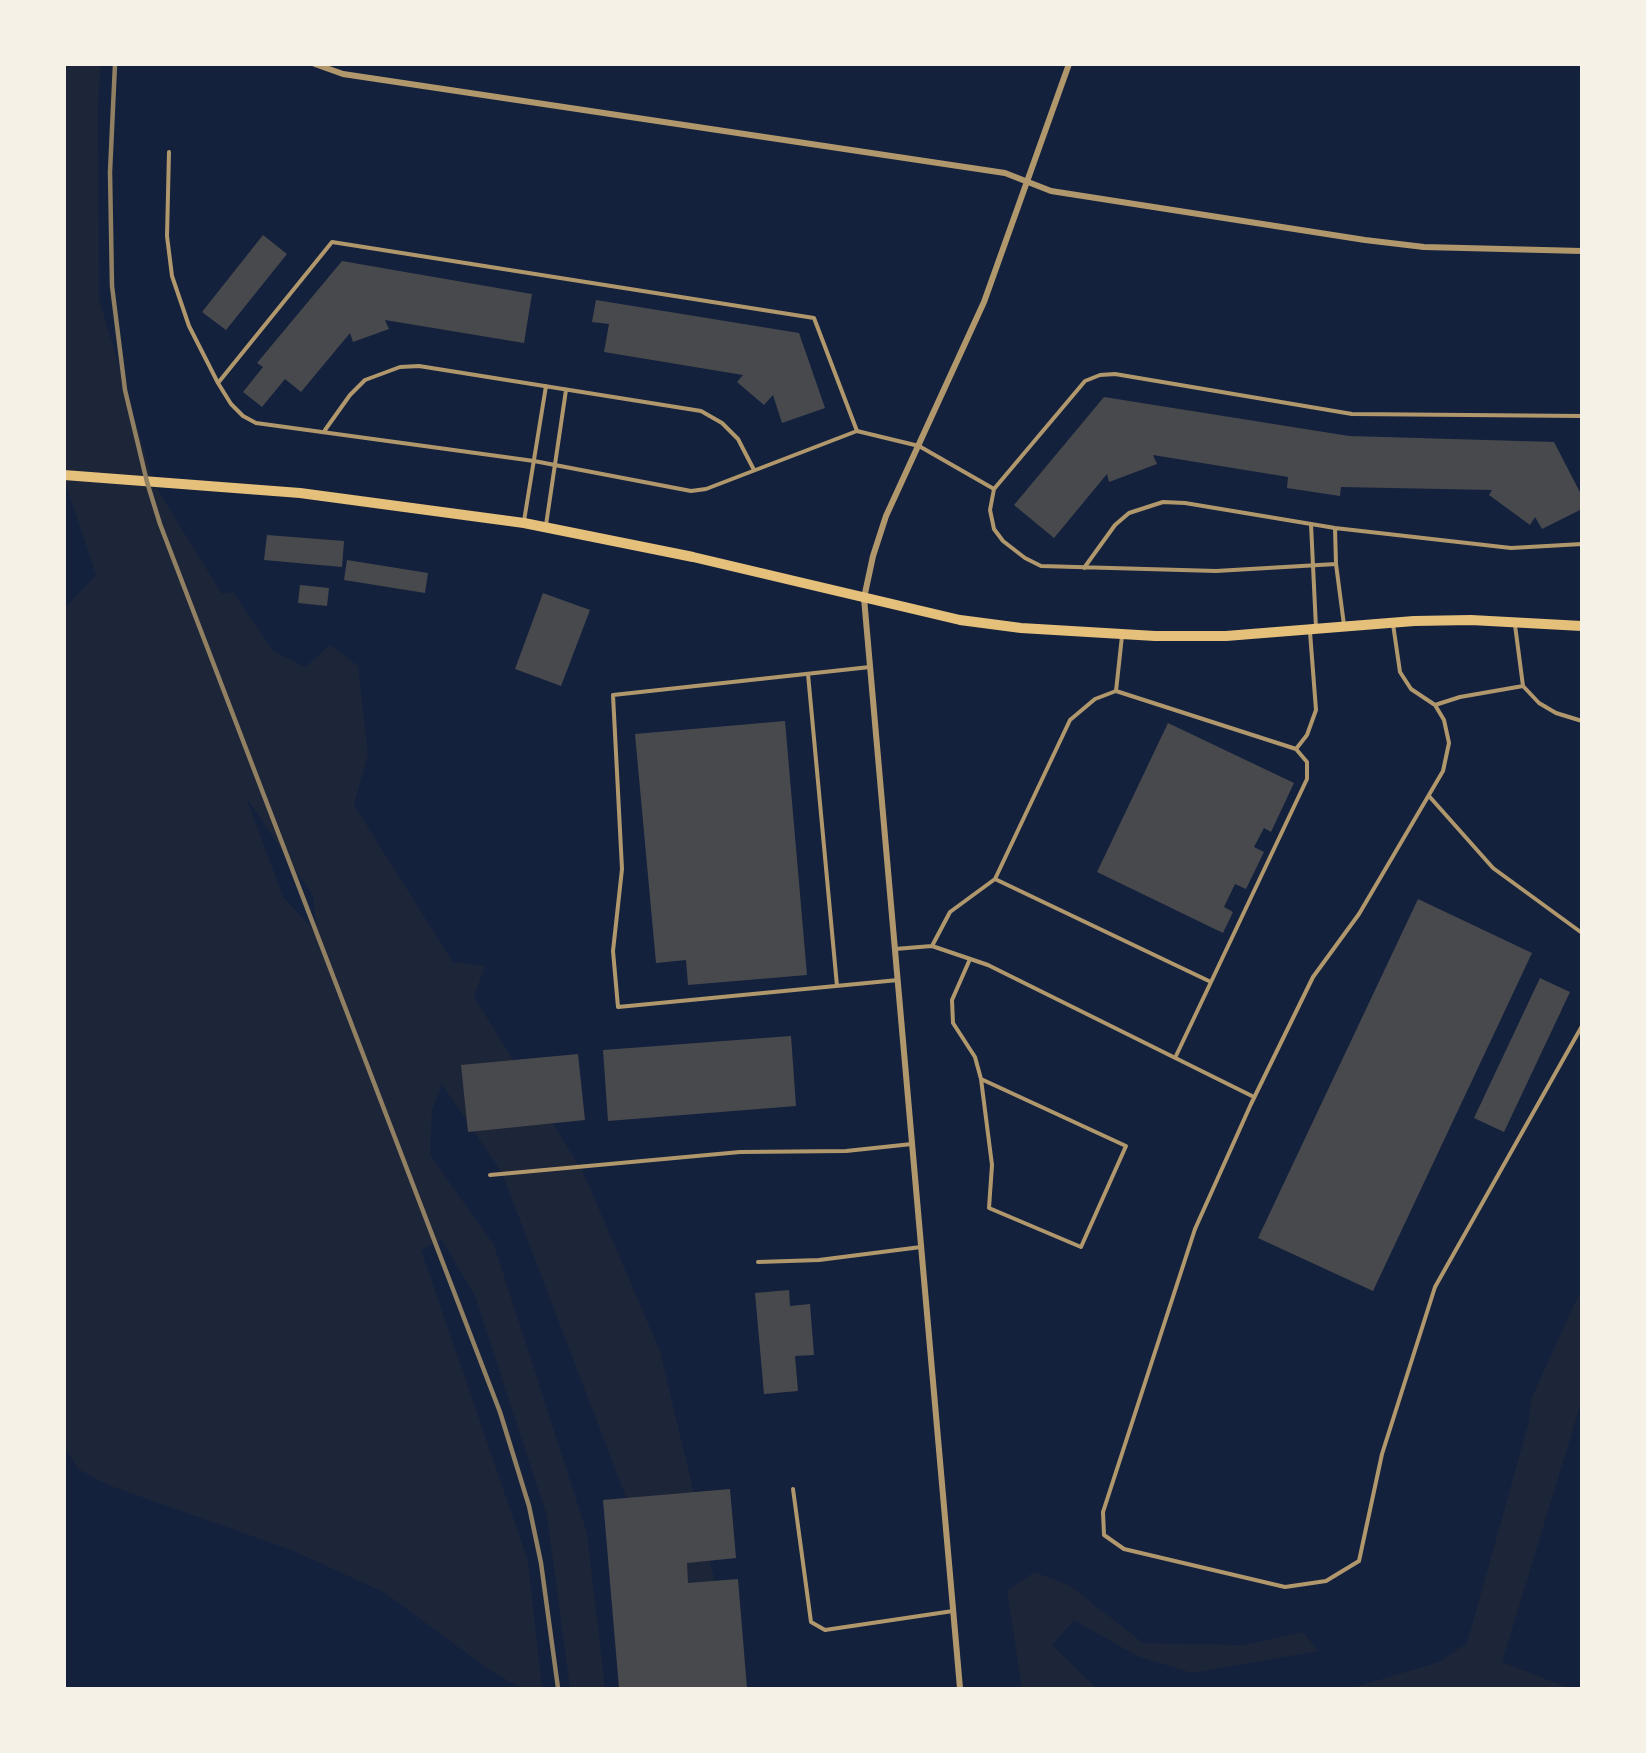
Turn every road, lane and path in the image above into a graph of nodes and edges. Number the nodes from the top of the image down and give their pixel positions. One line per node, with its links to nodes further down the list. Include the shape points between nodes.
1 (315, 64): 4 (street, via 344,74 1005,173)
2 (1068, 64): 4 (street)
3 (169, 152): 6 (lane, via 167,236 172,276 189,326)
4 (1026, 182): 5 (street, via 1051,192 1365,240 1424,247); 12 (street, via 984,302)
5 (1581, 252)
6 (218, 383): 10 (lane, via 231,404 256,423); 11 (lane, via 332,242 814,318)
7 (546, 386): 8 (lane); 10 (lane, via 419,366 400,367 365,380); 13 (lane)
8 (566, 390): 14 (lane); 15 (lane, via 701,411 722,423 738,439)
9 (1581, 416): 17 (lane, via 1352,414 1115,374 1100,375 1086,381)
10 (325, 430): 13 (lane)
11 (857, 431): 12 (lane); 15 (lane)
12 (919, 446): 17 (lane); 26 (street, via 886,516)
13 (534, 461): 14 (lane); 18 (lane)
14 (555, 464): 15 (lane, via 691,491); 20 (lane)
15 (754, 471)
16 (64, 475): 18 (main road, via 300,493)
17 (994, 489): 25 (lane, via 990,510 994,529 1003,541 1041,566)
18 (524, 523): 20 (main road)
19 (1311, 524): 21 (lane); 24 (lane); 25 (lane, via 1163,502 1145,506 1122,519)
20 (546, 526): 26 (main road)
21 (1335, 528): 22 (lane, via 1511,548); 23 (lane)
22 (1581, 544)
23 (1336, 564): 24 (lane); 29 (lane)
24 (1312, 565): 25 (lane, via 1216,571); 31 (lane)
25 (1084, 568)
26 (864, 598): 32 (main road, via 960,620); 33 (street)
27 (1515, 622): 28 (main road); 30 (main road); 35 (lane)
28 (1393, 623): 29 (main road); 37 (lane, via 1400,672 1411,689)
29 (1344, 626): 31 (main road)
30 (1581, 626)
31 (1313, 629): 32 (main road, via 1226,636); 39 (lane, via 1316,710 1307,735)
32 (1122, 636): 36 (lane)
33 (870, 667): 34 (lane); 44 (street)
34 (808, 674): 48 (lane); 48 (lane, via 613,695 622,869 613,951 618,1007)
35 (1523, 686): 37 (lane); 38 (lane, via 1539,703)
36 (1116, 691): 39 (lane); 41 (lane, via 1095,699 1070,720)
37 (1435, 705): 40 (lane, via 1444,720 1449,743 1443,771)
38 (1581, 721)
39 (1296, 749): 47 (lane, via 1307,762 1307,779)
40 (1430, 796): 42 (lane, via 1493,868); 52 (lane, via 1359,914 1313,977)
41 (995, 879): 43 (lane, via 950,912); 47 (lane)
42 (1581, 933)
43 (932, 946): 44 (lane); 45 (lane)
44 (895, 949): 46 (street)
45 (970, 959): 50 (lane); 51 (lane, via 952,1000 953,1023 975,1057)
46 (898, 980): 48 (lane); 53 (street)
47 (1211, 982): 50 (lane)
48 (837, 986)
49 (1581, 1026): 52 (lane, via 1435,1287 1382,1454 1359,1561 1326,1581 1285,1587 1124,1549 1104,1535 1103,1524 1117,1464 1195,1229)
50 (1175, 1058): 52 (lane)
51 (981, 1079): 51 (lane, via 992,1165 989,1208 1081,1247 1126,1146)
52 (1254, 1097)
53 (912, 1144): 54 (lane, via 846,1151 740,1152); 55 (street)
54 (490, 1175)
55 (921, 1247): 56 (lane, via 819,1260); 58 (street)
56 (758, 1262)
57 (793, 1489): 58 (lane, via 811,1622 825,1630)
58 (953, 1611): 59 (street)
59 (960, 1689)

